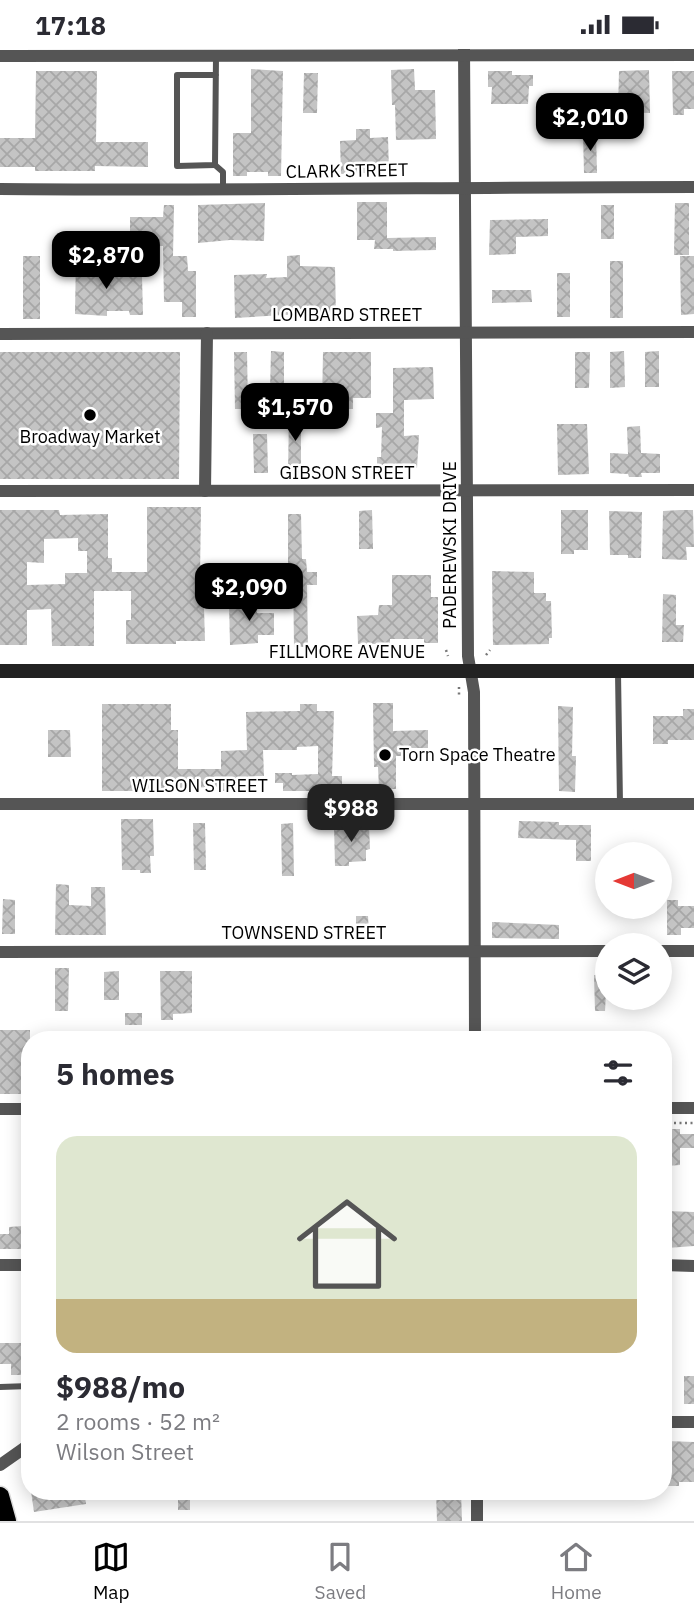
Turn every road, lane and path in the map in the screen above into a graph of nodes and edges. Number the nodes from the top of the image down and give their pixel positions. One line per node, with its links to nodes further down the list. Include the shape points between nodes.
1 (464, 53): 2 (street); 4 (street); 7 (street, PADEREWSKI DRIVE)
2 (694, 55)
3 (0, 56): 4 (street)
4 (216, 56): 5 (lane)
5 (216, 75): 6 (lane); 6 (lane, via 177,75 177,166)
6 (215, 165): 10 (lane, via 223,172)
7 (465, 187): 8 (street, CLARK STREET); 10 (street, CLARK STREET); 11 (street, PADEREWSKI DRIVE)
8 (694, 187)
9 (0, 189): 10 (street, CLARK STREET)
10 (223, 190)
11 (466, 332): 12 (street, LOMBARD STREET); 13 (street, LOMBARD STREET); 15 (street, PADEREWSKI DRIVE)
12 (694, 332)
13 (207, 333): 14 (street, LOMBARD STREET); 18 (street)
14 (0, 334)
15 (468, 490): 16 (street, GIBSON STREET); 18 (street, GIBSON STREET); 24 (street, PADEREWSKI DRIVE)
16 (694, 490)
17 (0, 491): 18 (street, GIBSON STREET)
18 (205, 491)
19 (446, 650): 22 (path)
20 (490, 650): 21 (path)
21 (486, 655)
22 (448, 656)
23 (0, 671): 24 (street, FILLMORE AVENUE)
24 (470, 671): 25 (street, FILLMORE AVENUE); 30 (street, PADEREWSKI DRIVE)
25 (618, 671): 26 (street, FILLMORE AVENUE); 31 (lane)
26 (694, 671)
27 (459, 687): 28 (path)
28 (459, 695)
29 (0, 804): 30 (street, WILSON STREET)
30 (474, 804): 31 (street, WILSON STREET); 33 (street, PADEREWSKI DRIVE)
31 (620, 804): 32 (street, WILSON STREET)
32 (694, 804)
33 (475, 951): 34 (street, TOWNSEND STREET); 37 (street, TOWNSEND STREET); 38 (street, PADEREWSKI DRIVE)
34 (595, 951)
35 (672, 951): 36 (street)
36 (694, 951)
37 (0, 952)
38 (475, 1031)
39 (21, 1108): 42 (street)
40 (672, 1108): 41 (street)
41 (694, 1108)
42 (0, 1109)
43 (672, 1123): 44 (path)
44 (694, 1123)
45 (0, 1265): 46 (street)
46 (21, 1265)
47 (672, 1265): 48 (street)
48 (694, 1266)
49 (21, 1386): 50 (lane)
50 (0, 1387)
51 (672, 1422): 52 (street)
52 (694, 1422)
53 (21, 1450): 54 (street)
54 (0, 1465)
55 (0, 1496): 57 (main road)
56 (477, 1500): 58 (street)
57 (7, 1521)
58 (477, 1521)

